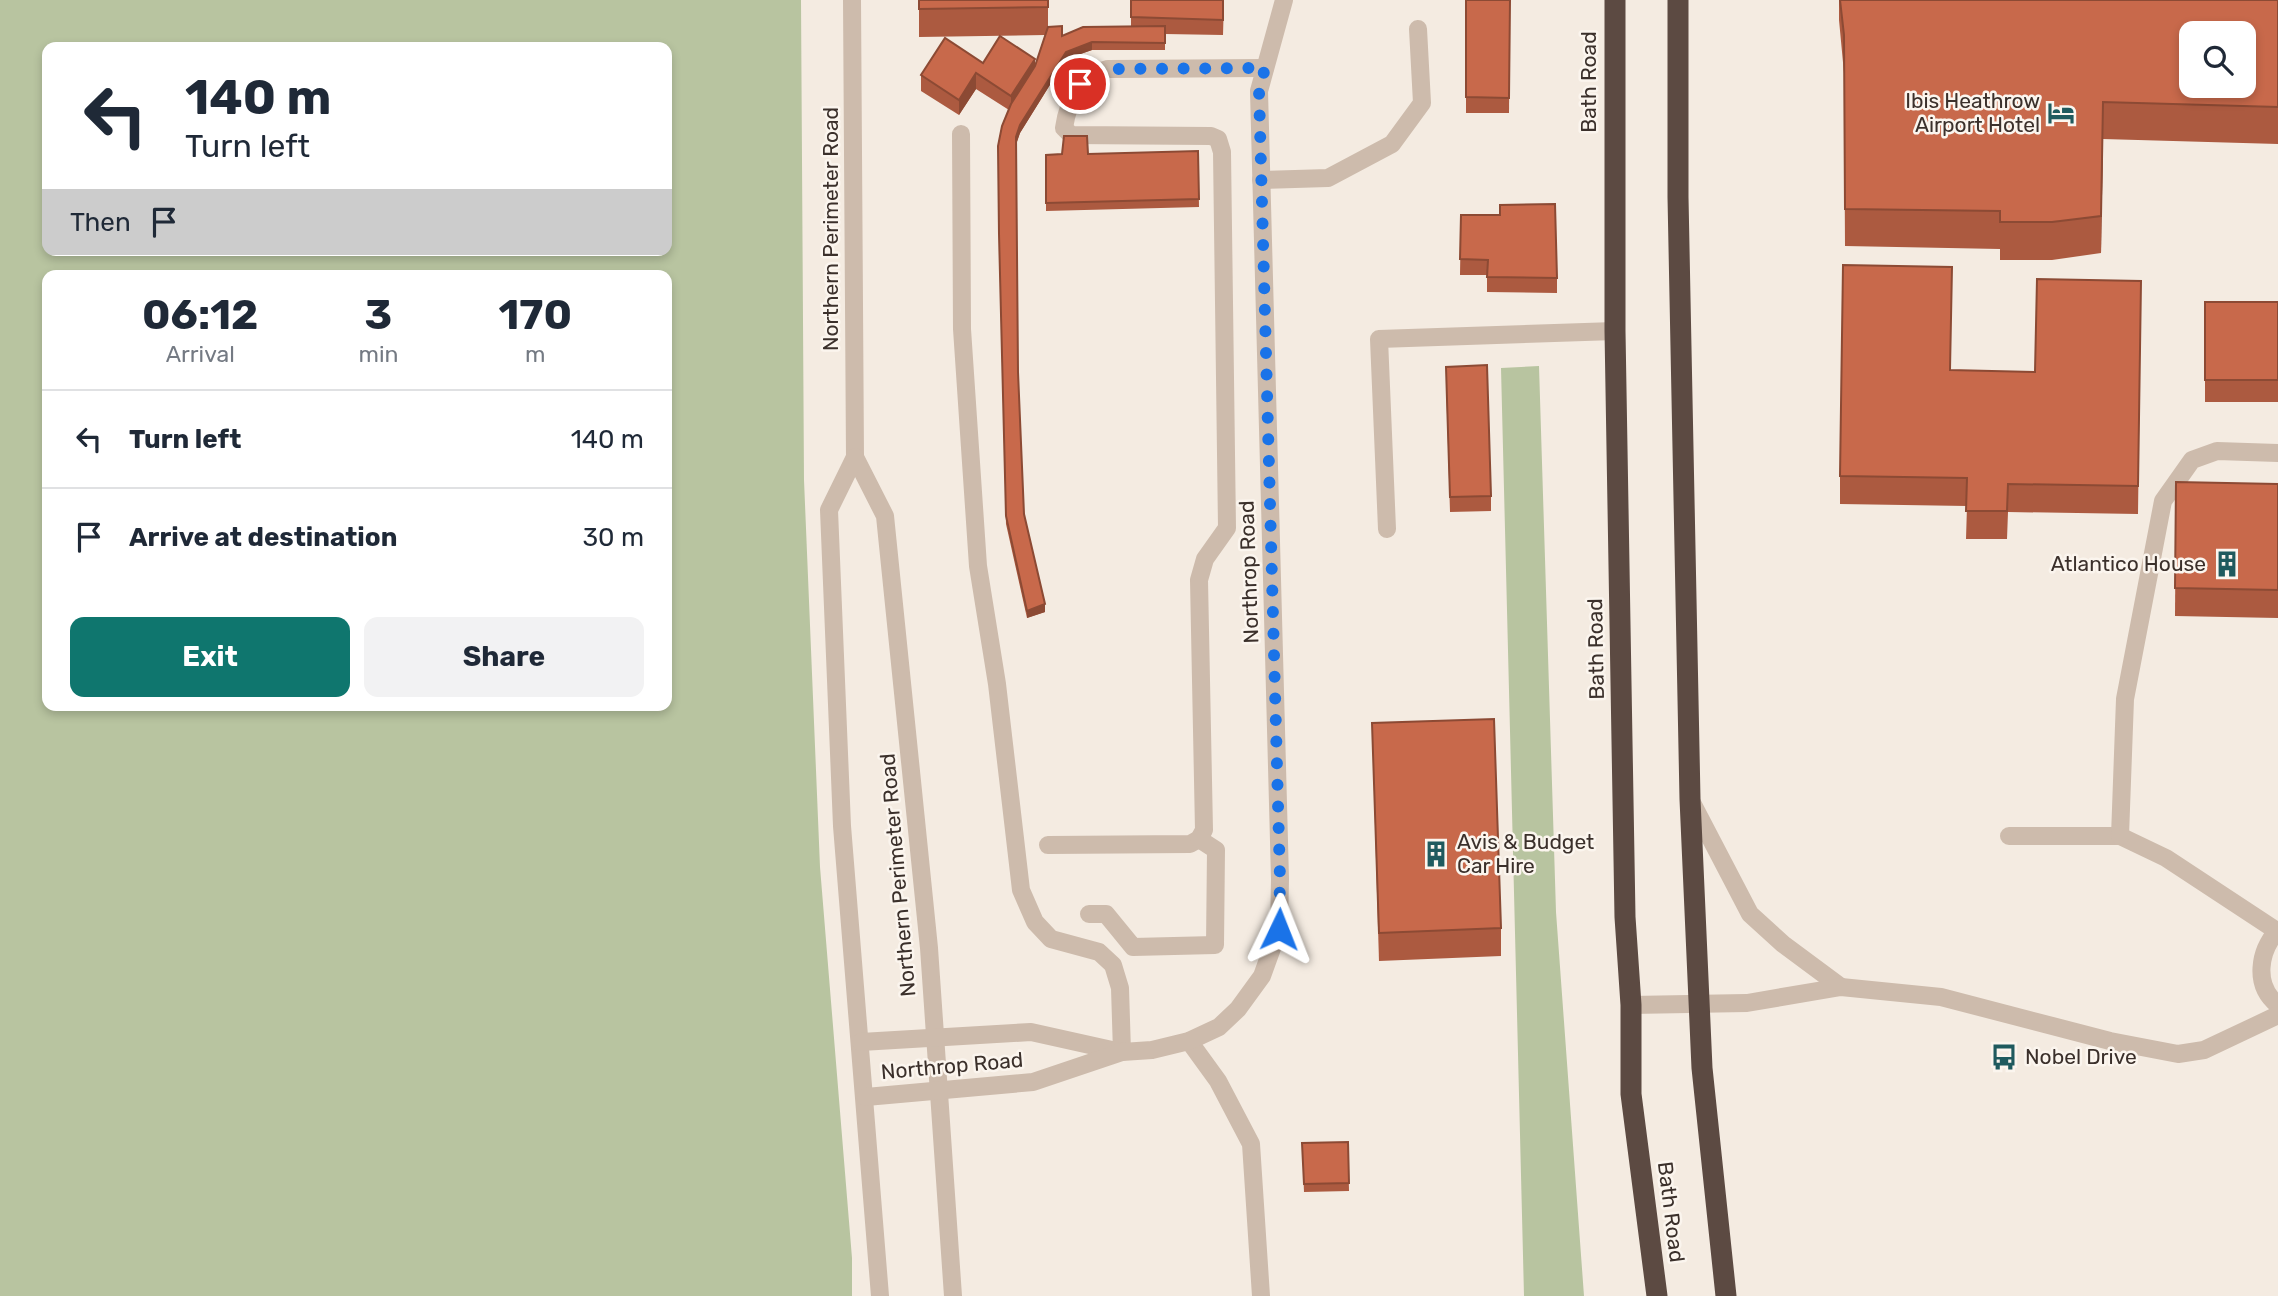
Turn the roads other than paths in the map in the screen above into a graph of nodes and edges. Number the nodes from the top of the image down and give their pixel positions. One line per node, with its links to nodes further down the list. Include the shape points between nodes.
1 (852, 0): 11 (street, Northern Perimeter Road)
2 (1284, 0): 6 (street, Northrop Road)
3 (1615, 0): 9 (highway, Bath Road)
4 (1678, 0): 13 (highway)
5 (1418, 29): 8 (street, via 1422,103 1392,144 1328,178)
6 (1265, 68): 8 (street, Northrop Road, via 1259,91); 16 (street, via 1100,71 1080,84 1064,128 1071,135 1084,137 1211,136 1218,139 1222,152 1227,528 1205,559 1199,579 1204,830)
7 (961, 134): 28 (street, via 962,329 978,566 1021,890 1035,922 1051,939 1099,952 1113,965 1120,988)
8 (1261, 180): 26 (street, Northrop Road, via 1279,929 1262,976 1238,1009 1219,1027)
9 (1615, 331): 12 (street, via 1379,339); 21 (highway, Bath Road, via 1625,903)
10 (2278, 453): 15 (street, via 2217,451 2192,460 2163,501 2125,699)
11 (855, 457): 25 (street, Northern Perimeter Road, via 885,516); 27 (street, Northern Perimeter Road, via 829,510 842,826)
12 (1387, 529)
13 (1690, 799): 20 (street, via 1750,914); 23 (highway)
14 (2009, 836): 15 (street)
15 (2120, 836): 19 (street, via 2166,858)
16 (1199, 839): 17 (street, via 1190,844); 18 (street, via 1216,850 1215,945 1133,947 1106,914)
17 (1048, 845)
18 (1089, 914)
19 (2277, 931): 22 (street, via 2267,943 2261,974)
20 (1841, 987): 23 (street); 24 (street, via 1941,996 2110,1041 2178,1054 2204,1050)
21 (1631, 1005): 23 (street); 34 (highway, Bath Road, via 1632,1094)
22 (2278, 1005)
23 (1698, 1006): 35 (highway)
24 (2278, 1015)
25 (936, 1035): 27 (street, Northrop Road); 28 (street, Northrop Road, via 1031,1032); 29 (street, Northern Perimeter Road)
26 (1189, 1041): 28 (street, Northrop Road); 33 (street, via 1218,1081 1251,1144)
27 (861, 1042): 30 (street, Northern Perimeter Road)
28 (1122, 1052): 29 (street, Northrop Road, via 1033,1082)
29 (939, 1092): 30 (street, Northrop Road); 32 (street, Northern Perimeter Road)
30 (866, 1097): 31 (street, Northern Perimeter Road)
31 (880, 1296)
32 (953, 1296)
33 (1261, 1296)
34 (1657, 1296)
35 (1726, 1296)

